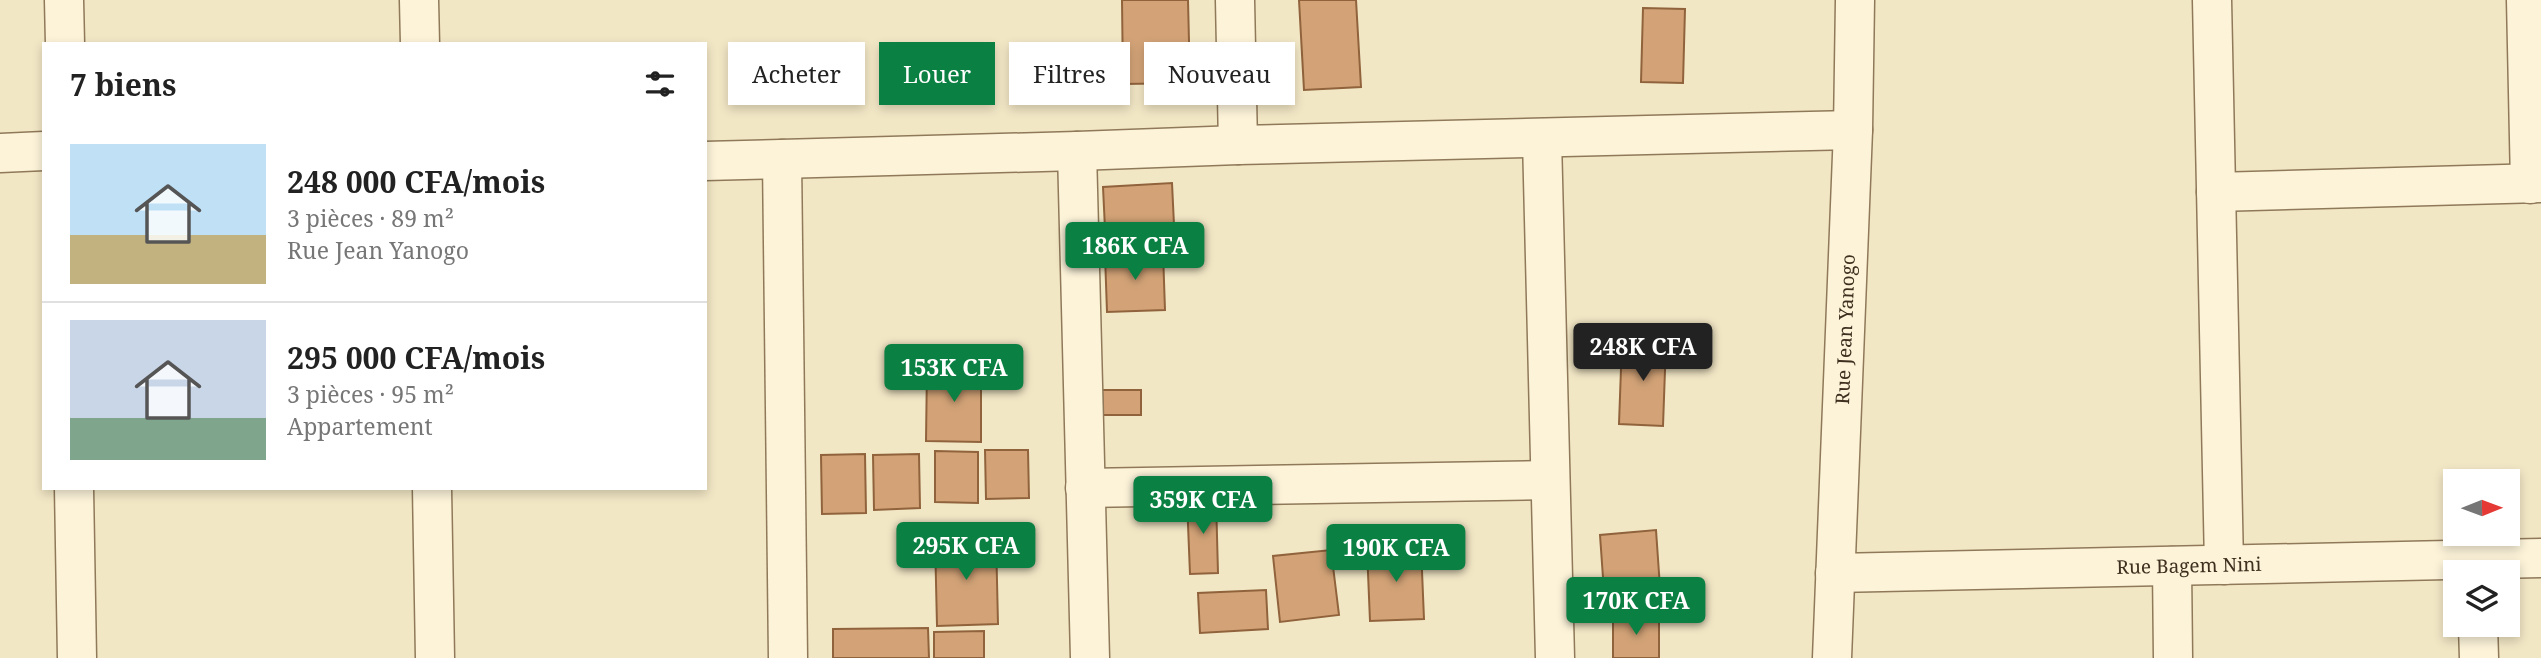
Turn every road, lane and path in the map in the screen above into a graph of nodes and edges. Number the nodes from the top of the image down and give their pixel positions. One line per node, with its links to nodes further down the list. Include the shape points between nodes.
1 (64, 0): 7 (street)
2 (419, 0): 8 (street)
3 (1235, 0): 11 (street)
4 (1855, 0): 9 (street, Rue Jean Yanogo)
5 (2212, 0): 18 (street)
6 (2526, 0): 17 (street)
7 (65, 42)
8 (420, 42)
9 (1853, 130): 10 (street); 28 (street, Rue Jean Yanogo)
10 (1542, 139): 11 (street); 19 (street)
11 (1238, 145): 13 (street)
12 (42, 151): 14 (street)
13 (1077, 151): 15 (street); 20 (street)
14 (0, 153)
15 (782, 159): 16 (street); 32 (street)
16 (707, 161)
17 (2536, 184): 18 (street)
18 (2216, 192): 25 (street)
19 (1549, 480): 20 (street); 34 (street)
20 (1085, 488): 33 (street)
21 (74, 490): 30 (street)
22 (432, 490): 31 (street)
23 (2541, 558): 24 (street, Rue Bagem Nini)
24 (2520, 561)
25 (2224, 565): 26 (street, Rue Bagem Nini); 27 (street, Rue Bagem Nini)
26 (2172, 566): 28 (street, Rue Bagem Nini); 36 (street)
27 (2443, 566)
28 (1835, 573): 35 (street, Rue Jean Yanogo)
29 (2478, 637): 37 (street)
30 (77, 658)
31 (435, 658)
32 (788, 658)
33 (1090, 658)
34 (1555, 658)
35 (1832, 658)
36 (2173, 658)
37 (2479, 658)

